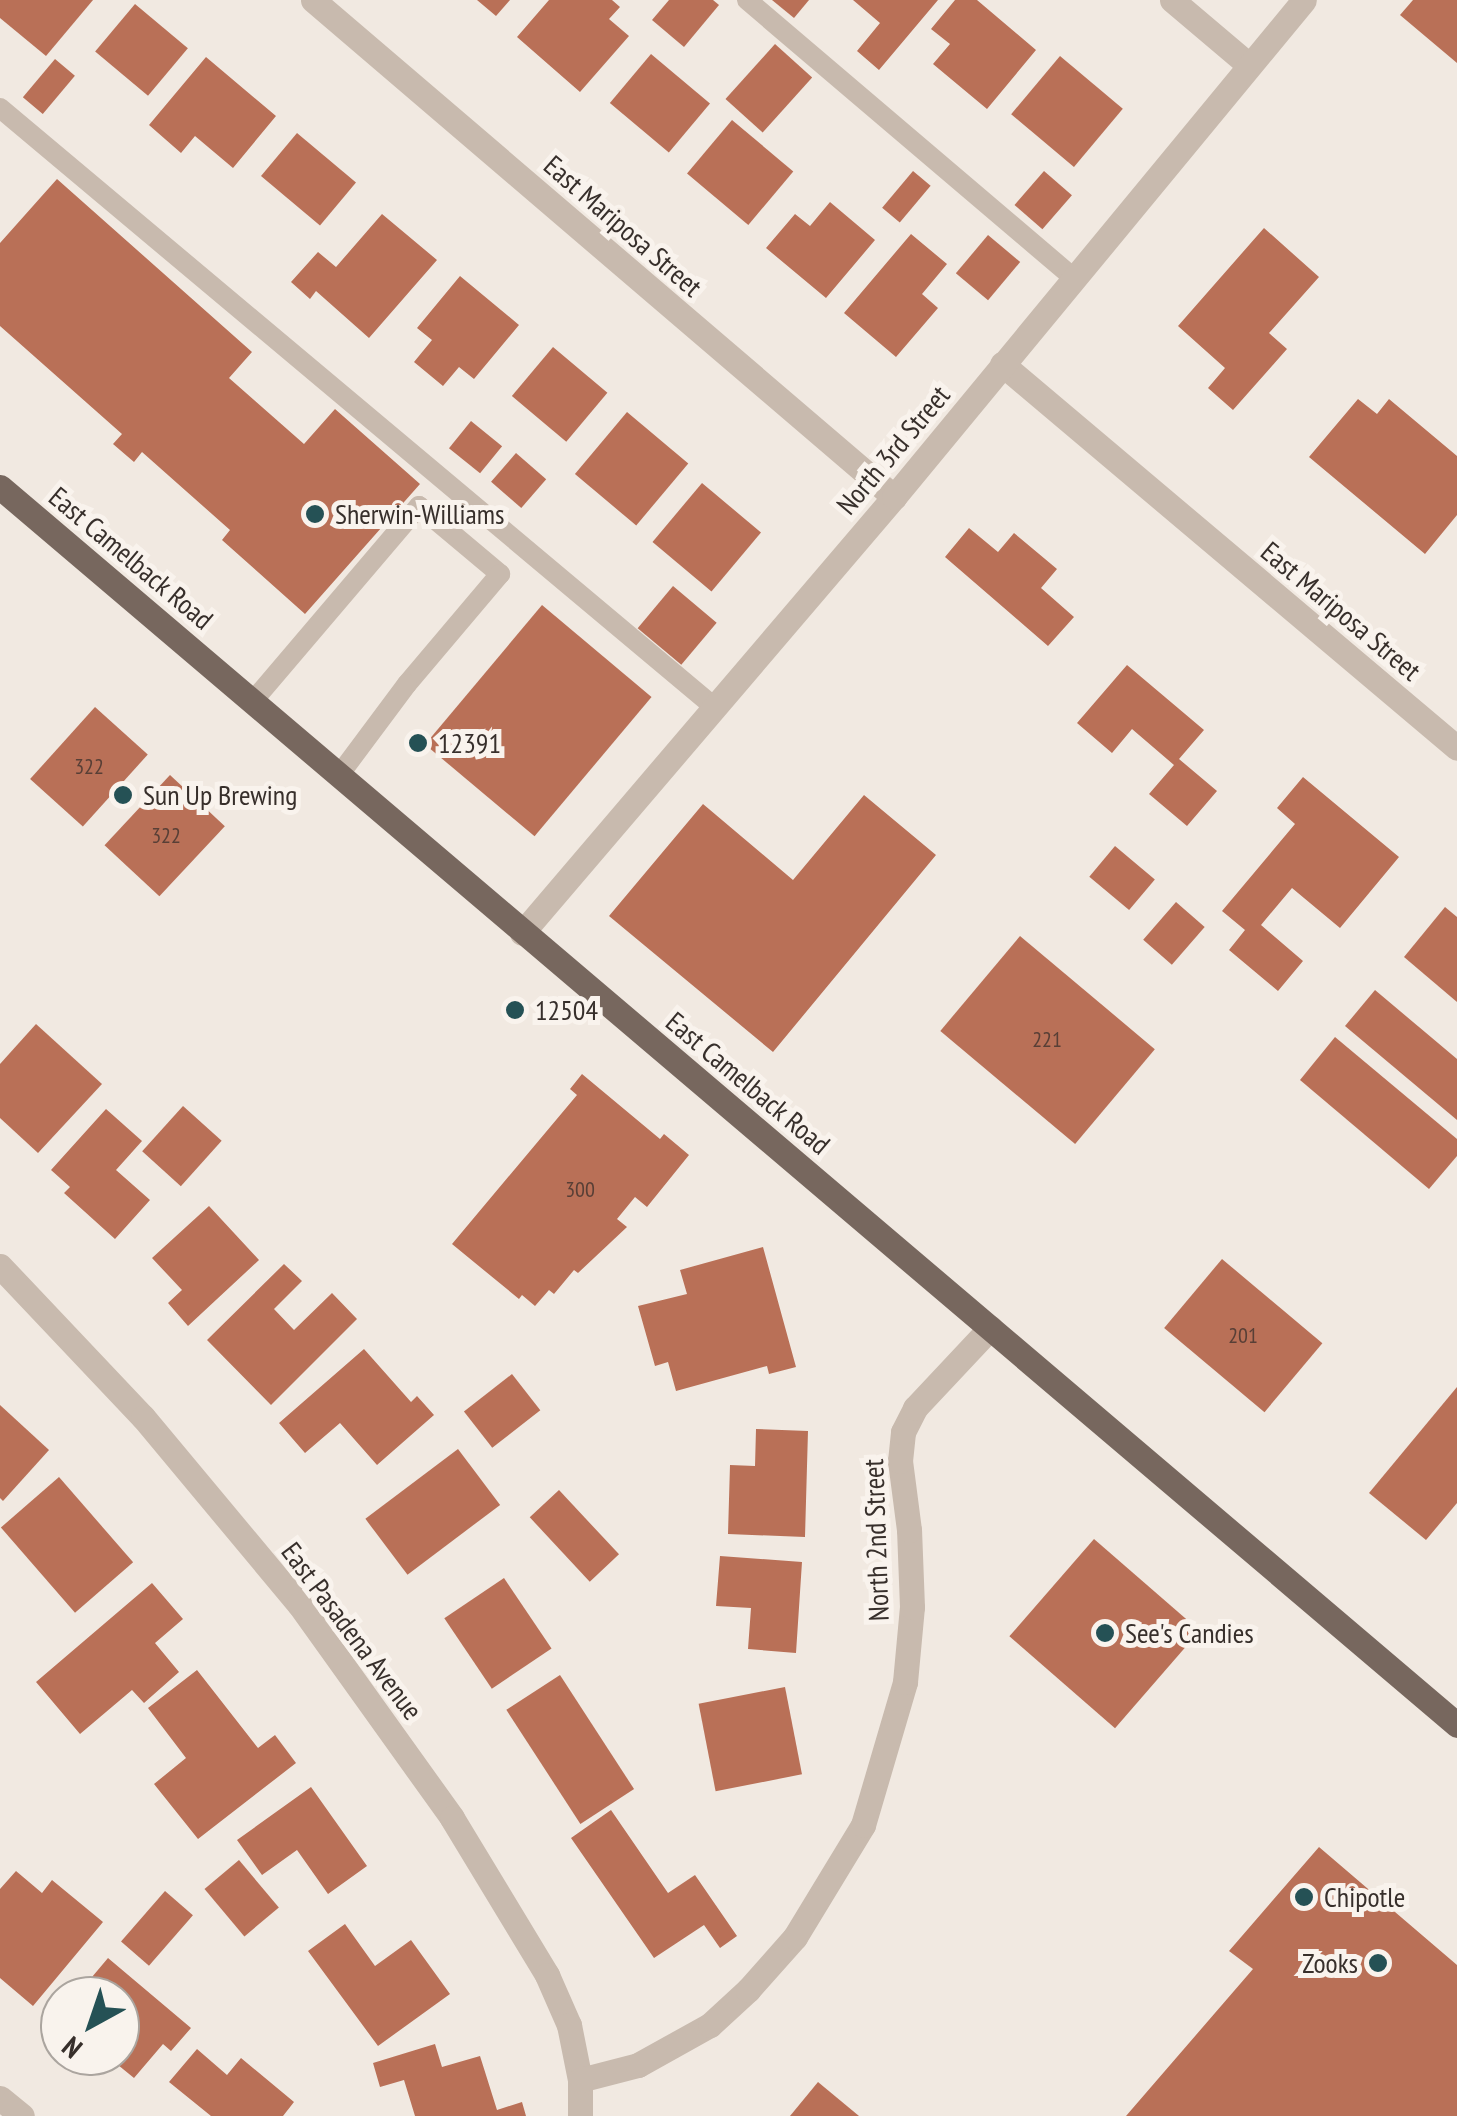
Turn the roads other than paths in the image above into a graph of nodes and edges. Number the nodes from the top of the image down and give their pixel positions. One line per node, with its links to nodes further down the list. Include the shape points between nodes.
1 (313, 0): 10 (street, East Mariposa Street)
2 (747, 0): 7 (lane)
3 (1172, 0): 5 (street)
4 (1304, 0): 5 (street, North 3rd Street)
5 (1249, 65): 7 (street, North 3rd Street)
6 (0, 108): 12 (lane)
7 (1072, 277): 8 (street, North 3rd Street)
8 (1002, 364): 10 (street, North 3rd Street); 13 (street, East Mariposa Street)
9 (0, 487): 11 (main road, East Camelback Road)
10 (894, 497): 12 (street, North 3rd Street)
11 (253, 701): 14 (main road, East Camelback Road); 14 (lane, via 419,506 500,574)
12 (714, 707): 15 (street, North 3rd Street)
13 (1457, 748)
14 (340, 774): 15 (main road, East Camelback Road)
15 (522, 933): 17 (main road, East Camelback Road)
16 (0, 1266): 19 (street, East Pasadena Avenue, via 142,1417 299,1604 452,1818 547,1974)
17 (990, 1328): 18 (main road, East Camelback Road); 19 (street, North 2nd Street, via 915,1408 904,1432 900,1461 912,1607 904,1682 863,1825 794,1937 710,2026 638,2065)
18 (1457, 1725)
19 (580, 2080): 22 (street)
20 (0, 2098): 21 (street)
21 (22, 2116)
22 (580, 2116)

